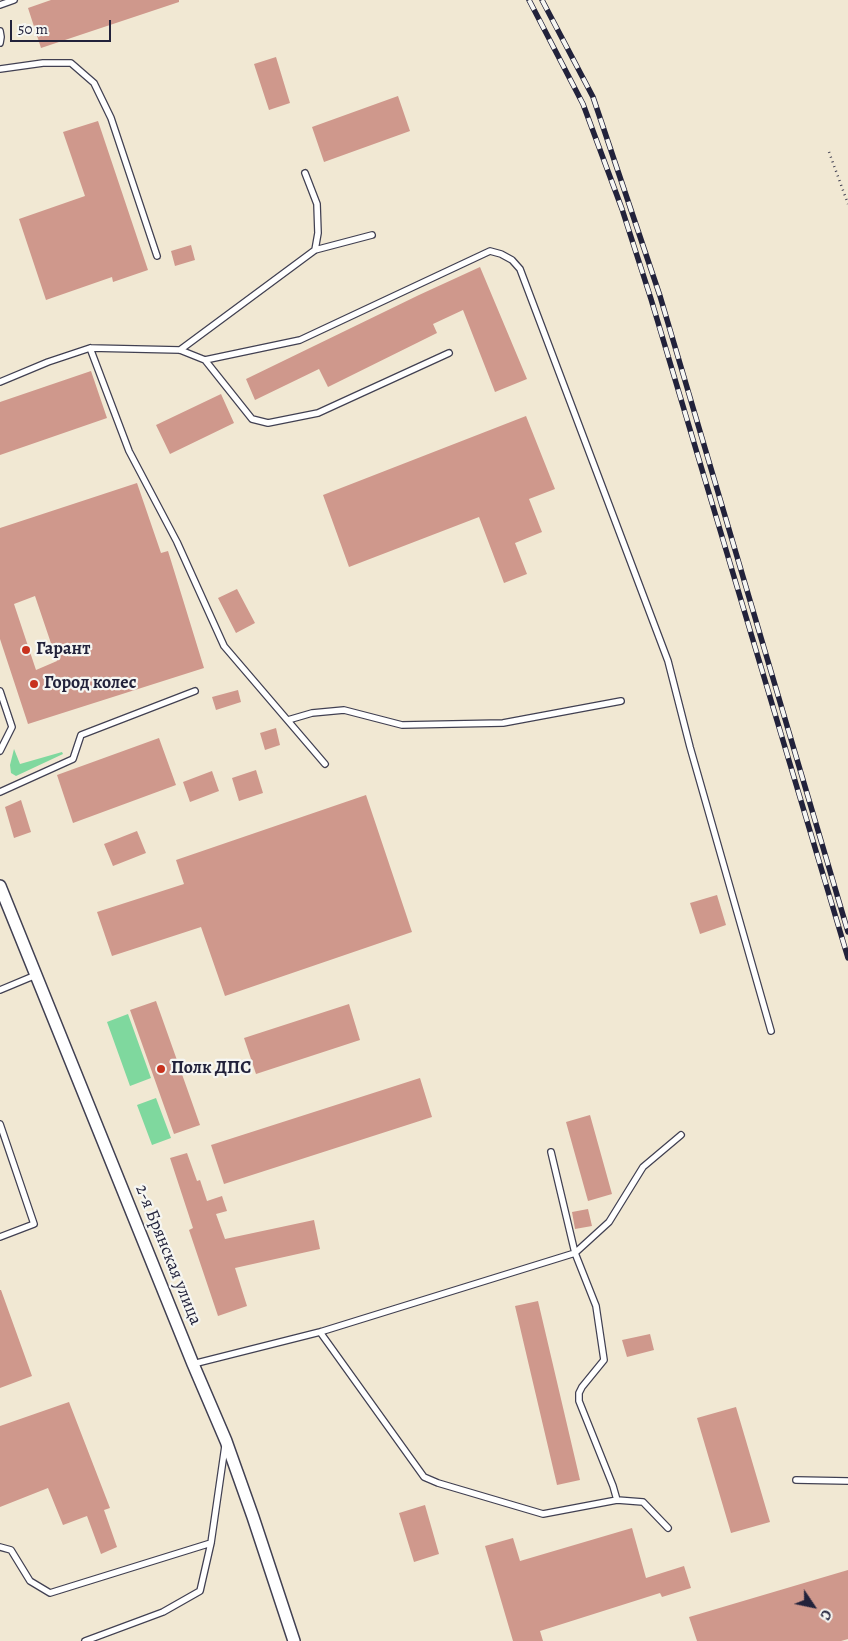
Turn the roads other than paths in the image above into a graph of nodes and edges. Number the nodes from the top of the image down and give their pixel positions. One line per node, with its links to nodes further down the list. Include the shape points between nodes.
1 (14, 0): 2 (lane)
2 (0, 6)
3 (0, 31): 4 (lane)
4 (0, 43)
5 (0, 69): 9 (lane, via 44,63 71,64 94,83 111,118)
6 (305, 173): 8 (lane, via 317,204)
7 (372, 235): 8 (lane)
8 (315, 250): 11 (lane)
9 (158, 256)
10 (90, 348): 11 (lane); 14 (lane); 18 (lane, via 129,451 177,542 224,646)
11 (180, 350): 13 (lane)
12 (449, 353): 13 (lane, via 318,413 268,423 252,419)
13 (205, 360): 25 (lane, via 300,340 490,251 512,260 520,270 668,661)
14 (0, 382)
15 (0, 691): 19 (lane, via 12,726)
16 (195, 691): 21 (lane, via 80,735 73,759)
17 (621, 701): 18 (lane, via 503,723 402,726 344,710 312,712)
18 (288, 720): 20 (lane)
19 (0, 751)
20 (324, 764)
21 (0, 792)
22 (0, 886): 23 (street, 2-я Брянская улица)
23 (36, 976): 24 (lane); 32 (street, 2-я Брянская улица)
24 (0, 990)
25 (771, 1031)
26 (0, 1124): 29 (lane, via 34,1224)
27 (681, 1135): 30 (lane, via 643,1167 609,1222)
28 (552, 1152): 30 (lane)
29 (0, 1237)
30 (575, 1253): 31 (lane); 36 (lane, via 596,1306 604,1360 582,1386 579,1401)
31 (320, 1332): 32 (lane); 36 (lane, via 424,1477 543,1514)
32 (193, 1364): 33 (street, 2-я Брянская улица)
33 (226, 1441): 38 (lane); 41 (street, 2-я Брянская улица)
34 (796, 1480): 35 (lane)
35 (848, 1481)
36 (617, 1500): 37 (lane, via 643,1502)
37 (668, 1528)
38 (211, 1543): 39 (lane, via 50,1593 30,1581 11,1550); 40 (lane, via 200,1591 163,1612)
39 (0, 1547)
40 (84, 1641)
41 (294, 1641)

